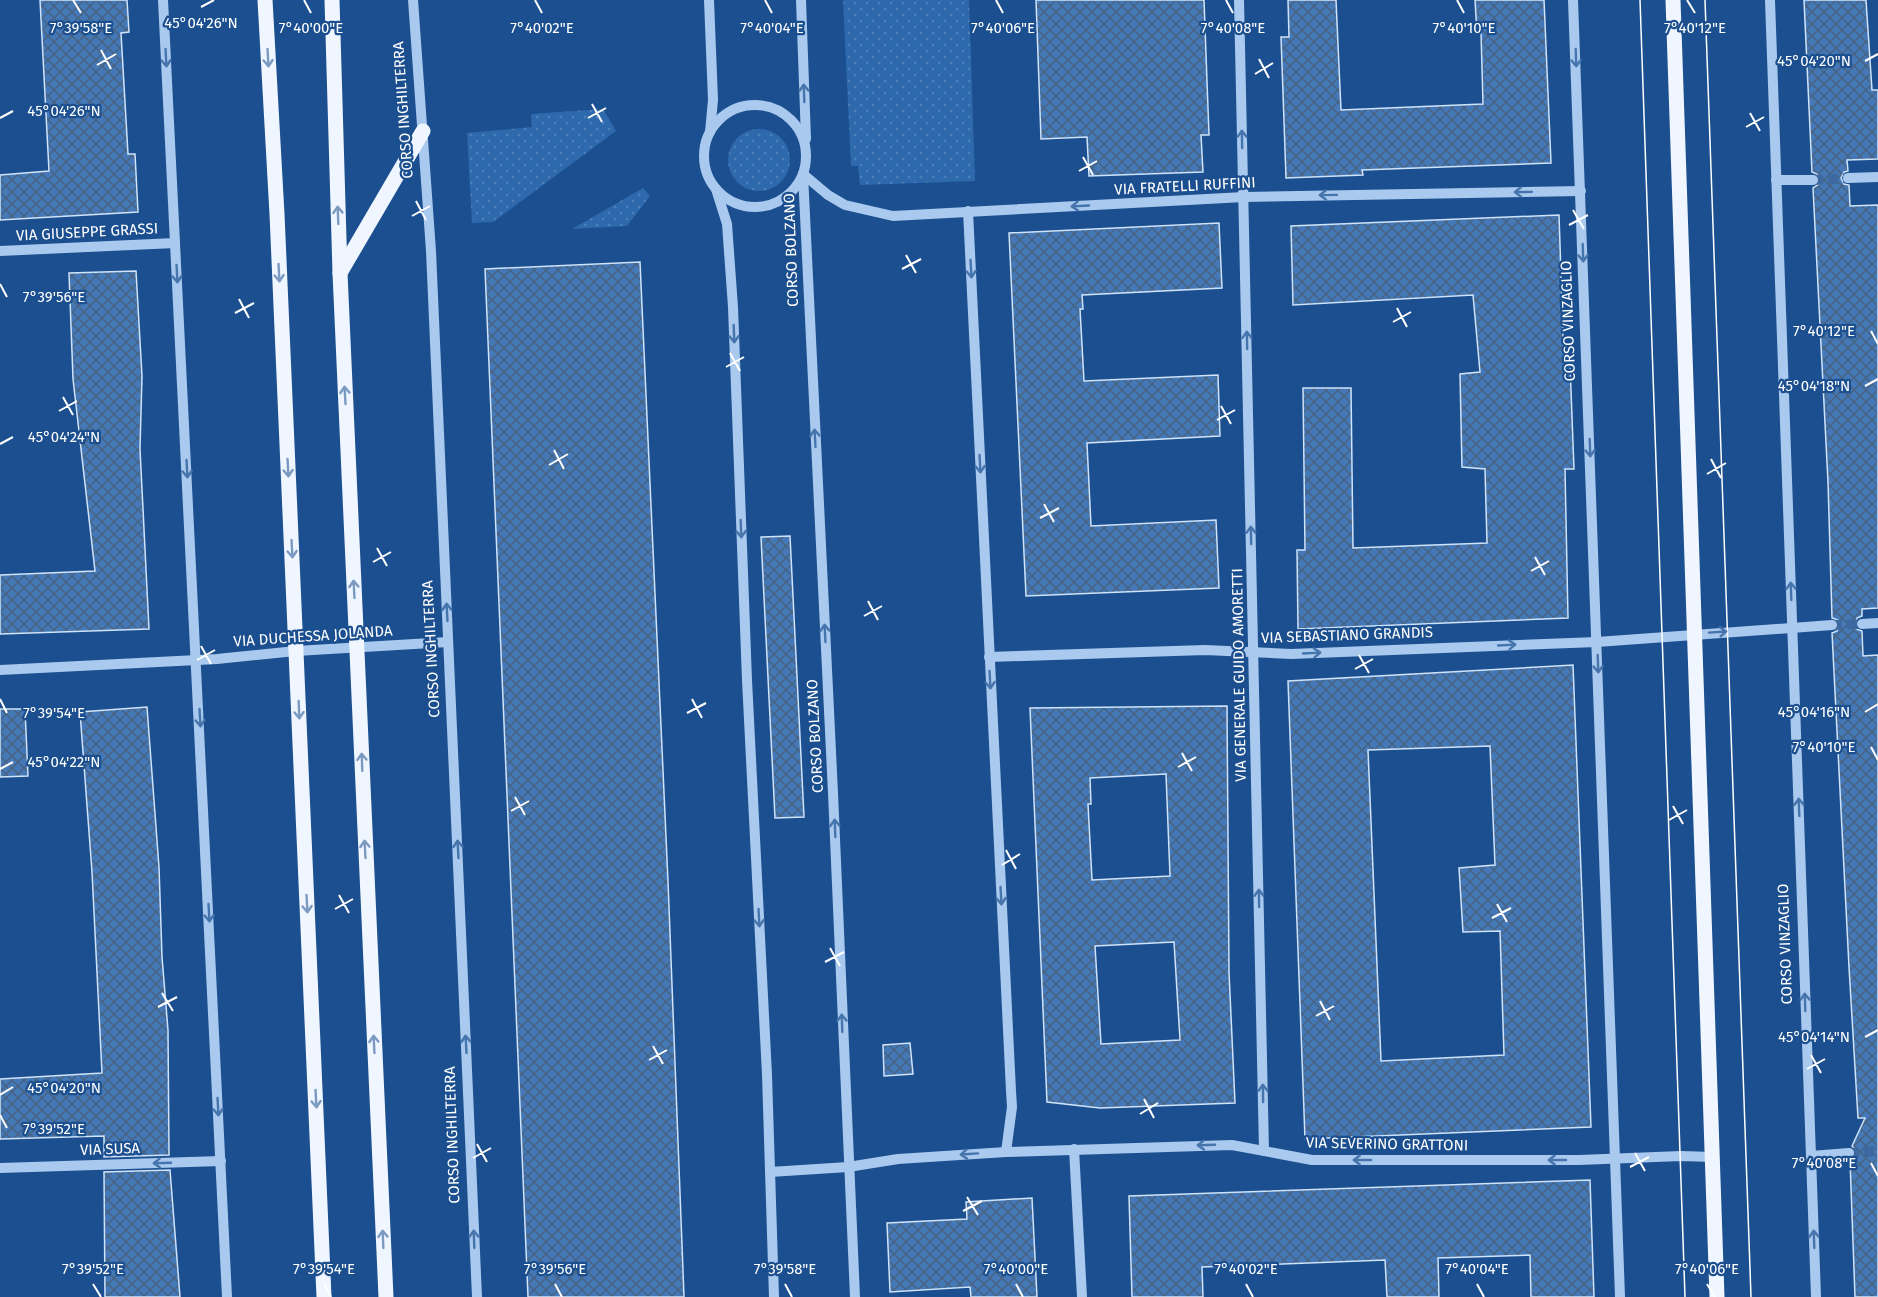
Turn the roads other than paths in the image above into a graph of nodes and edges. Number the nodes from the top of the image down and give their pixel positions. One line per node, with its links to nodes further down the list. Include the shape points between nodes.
1 (163, 0): 23 (street, one-way to 23)
2 (265, 0): 34 (main road, one-way to 34)
3 (332, 0): 25 (main road, one-way to 3)
4 (414, 0): 11 (street, CORSO INGHILTERRA)
5 (709, 0): 12 (street, via 713,100)
6 (801, 0): 13 (street, one-way to 6)
7 (1239, 0): 21 (street, VIA GENERALE GUIDO AMORETTI, one-way to 7)
8 (1573, 0): 20 (street, CORSO VINZAGLIO, one-way to 20)
9 (1673, 0): 30 (main road)
10 (1770, 0): 17 (street, CORSO VINZAGLIO)
11 (423, 130): 25 (main road); 31 (street, CORSO INGHILTERRA, one-way to 11)
12 (710, 132): 13 (street, via 722,117 737,108 769,106 794,122); 19 (street, via 704,158)
13 (806, 151): 14 (street)
14 (803, 174): 19 (street, via 792,191 764,206 743,205); 22 (street, VIA FRATELLI RUFFINI, via 845,205 893,216); 47 (street, CORSO BOLZANO, one-way to 14)
15 (1878, 177): 16 (street)
16 (1848, 178)
17 (1776, 180): 18 (street); 29 (street, CORSO VINZAGLIO, one-way to 17)
18 (1813, 180)
19 (716, 189): 49 (street, one-way to 49, via 727,224 733,307)
20 (1581, 191): 21 (street, VIA FRATELLI RUFFINI, one-way to 21); 32 (street, CORSO VINZAGLIO, one-way to 32)
21 (1244, 197): 22 (street, VIA FRATELLI RUFFINI, one-way to 22); 35 (street, VIA GENERALE GUIDO AMORETTI, one-way to 21)
22 (968, 211): 36 (street, one-way to 36)
23 (175, 243): 24 (street, VIA GIUSEPPE GRASSI); 37 (street, one-way to 37)
24 (0, 251)
25 (340, 273): 33 (main road, one-way to 25)
26 (1878, 623): 27 (street)
27 (1862, 624)
28 (1832, 625): 29 (street)
29 (1792, 627): 30 (street, one-way to 29); 43 (street, CORSO VINZAGLIO, one-way to 29)
30 (1695, 634): 32 (street); 44 (main road)
31 (448, 642): 33 (street, VIA DUCHESSA JOLANDA); 53 (street, CORSO INGHILTERRA, one-way to 31)
32 (1597, 642): 35 (street, VIA SEBASTIANO GRANDIS, one-way to 32); 45 (street, CORSO VINZAGLIO, one-way to 45)
33 (357, 648): 34 (street, VIA DUCHESSA JOLANDA); 52 (main road, one-way to 33)
34 (296, 651): 37 (street, VIA DUCHESSA JOLANDA); 51 (main road, one-way to 51)
35 (1254, 653): 36 (street, VIA SEBASTIANO GRANDIS, via 1205,650); 40 (street, VIA GENERALE GUIDO AMORETTI, one-way to 35)
36 (989, 657): 41 (street, one-way to 41, via 1011,1099)
37 (197, 659): 38 (street, VIA DUCHESSA JOLANDA); 46 (street, one-way to 46)
38 (0, 670)
39 (1074, 1149): 40 (street, VIA SEVERINO GRATTONI, one-way to 39, via 1232,1145); 41 (street, VIA SEVERINO GRATTONI); 56 (street)
40 (1264, 1151): 45 (street, VIA SEVERINO GRATTONI, one-way to 40, via 1312,1160)
41 (1006, 1152): 47 (street, VIA SEVERINO GRATTONI, one-way to 47, via 898,1159)
42 (1849, 1153): 43 (street)
43 (1811, 1156): 59 (street, CORSO VINZAGLIO, one-way to 43)
44 (1713, 1157): 45 (street, VIA SEVERINO GRATTONI); 58 (main road)
45 (1615, 1159): 57 (street, CORSO VINZAGLIO)
46 (221, 1161): 48 (street, VIA SUSA, one-way to 48); 50 (street)
47 (848, 1167): 49 (street, VIA SEVERINO GRATTONI); 55 (street, CORSO BOLZANO)
48 (0, 1168)
49 (770, 1172): 54 (street)
50 (227, 1297)
51 (324, 1297)
52 (386, 1297)
53 (477, 1297)
54 (774, 1297)
55 (855, 1297)
56 (1082, 1297)
57 (1620, 1297)
58 (1717, 1297)
59 (1816, 1297)

